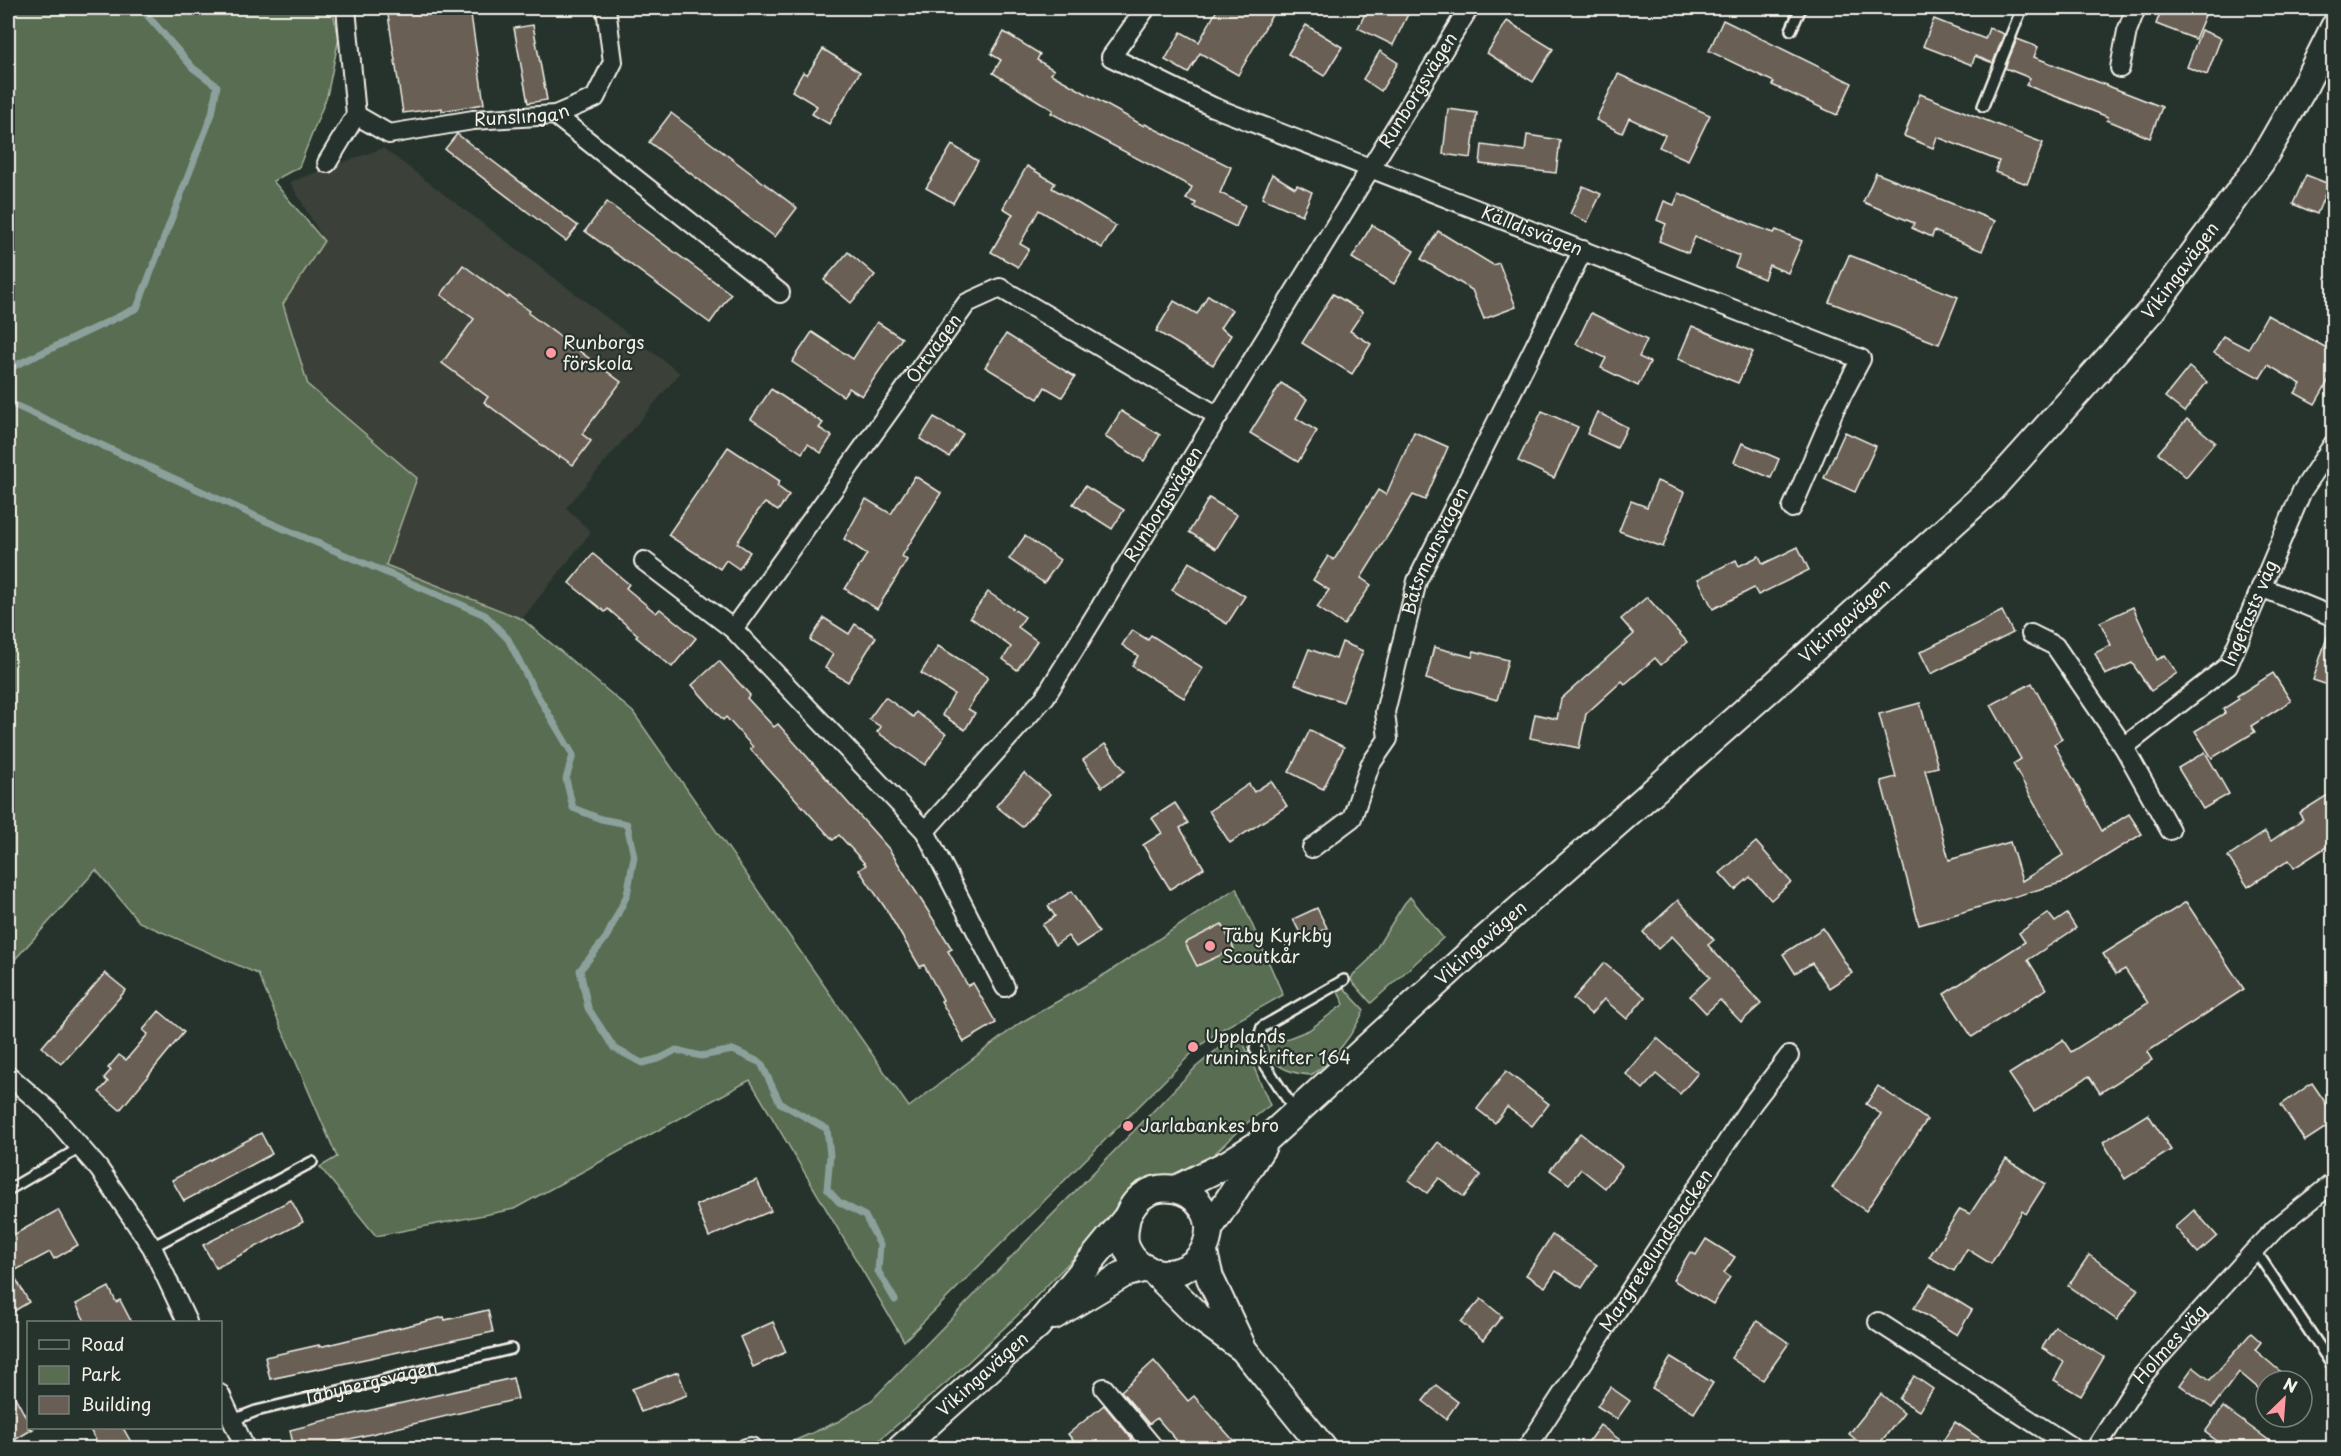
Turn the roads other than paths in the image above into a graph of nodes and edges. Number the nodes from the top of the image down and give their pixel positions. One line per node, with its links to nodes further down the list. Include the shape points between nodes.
1 (346, 8): 12 (street)
2 (606, 8): 13 (street, Runslingan, via 613,62 596,98)
3 (1146, 8): 15 (street, Källdisvägen, via 1110,57 1213,107)
4 (1469, 8): 15 (street, Runborgsvägen)
5 (1802, 8): 9 (lane)
6 (2022, 8): 11 (lane)
7 (2136, 8): 10 (street, via 2127,31)
8 (2334, 27): 34 (main road, Vikingavägen, via 2261,162 2151,311 1992,488 1484,940)
9 (1791, 30)
10 (2121, 68)
11 (1983, 106)
12 (356, 116): 13 (street, Runslingan, via 389,134 473,120); 14 (street)
13 (555, 116): 17 (street)
14 (327, 163)
15 (1372, 168): 16 (street, Källdisvägen); 18 (street, Runborgsvägen)
16 (1583, 250): 20 (street, Källdisvägen, via 1861,359 1835,408); 29 (street, Båtsmansvägen, via 1417,582 1385,712 1388,740 1370,765 1352,818)
17 (780, 293)
18 (1218, 416): 24 (street, Örtvägen, via 999,288 968,303); 28 (street, Runborgsvägen, via 1045,698)
19 (2334, 443): 22 (street, Ingefasts väg, via 2302,491)
20 (1792, 508)
21 (644, 561): 24 (street)
22 (2261, 587): 23 (street); 26 (street, Ingefasts väg, via 2228,666)
23 (2334, 617)
24 (734, 629): 28 (street)
25 (2031, 634): 26 (street, via 2055,646)
26 (2124, 747): 27 (street)
27 (2170, 830)
28 (925, 831): 31 (street)
29 (1312, 848)
30 (1344, 980): 34 (lane, via 1262,1027 1255,1049)
31 (1005, 987)
32 (1789, 1056): 60 (street, Margretelundsbacken, via 1752,1104)
33 (8, 1076): 36 (street, via 48,1110)
34 (1296, 1113): 35 (main road, Vikingavägen)
35 (1268, 1138): 39 (main road, Vikingavägen); 42 (main road, Vikingavägen)
36 (80, 1148): 40 (lane); 43 (street, via 99,1169)
37 (312, 1162): 43 (lane)
38 (2334, 1182): 44 (street, Holmes väg)
39 (1176, 1189): 41 (main road, Vikingavägen, via 1144,1195); 42 (main road, via 1202,1206)
40 (8, 1190)
41 (1126, 1217): 46 (main road, via 1126,1248); 49 (main road, Vikingavägen)
42 (1210, 1228): 45 (main road, Vikingavägen)
43 (152, 1247): 47 (street)
44 (2255, 1250): 52 (lane); 62 (street, Holmes väg, via 2142,1376)
45 (1204, 1253): 46 (main road, Vikingavägen, via 1183,1270 1168,1274); 51 (main road, via 1210,1278)
46 (1150, 1270): 49 (main road, Vikingavägen, via 1124,1274); 51 (main road, via 1199,1317)
47 (186, 1321)
48 (1878, 1322): 61 (street)
49 (1038, 1325): 57 (main road, Vikingavägen)
50 (511, 1349): 55 (lane, Täbybergsvägen)
51 (1244, 1349): 59 (main road)
52 (2334, 1368)
53 (1104, 1388): 58 (street)
54 (222, 1398): 55 (street)
55 (232, 1420): 56 (street)
56 (245, 1449)
57 (901, 1449)
58 (1154, 1449)
59 (1323, 1449)
60 (1527, 1449)
61 (2073, 1449)
62 (2096, 1449)

